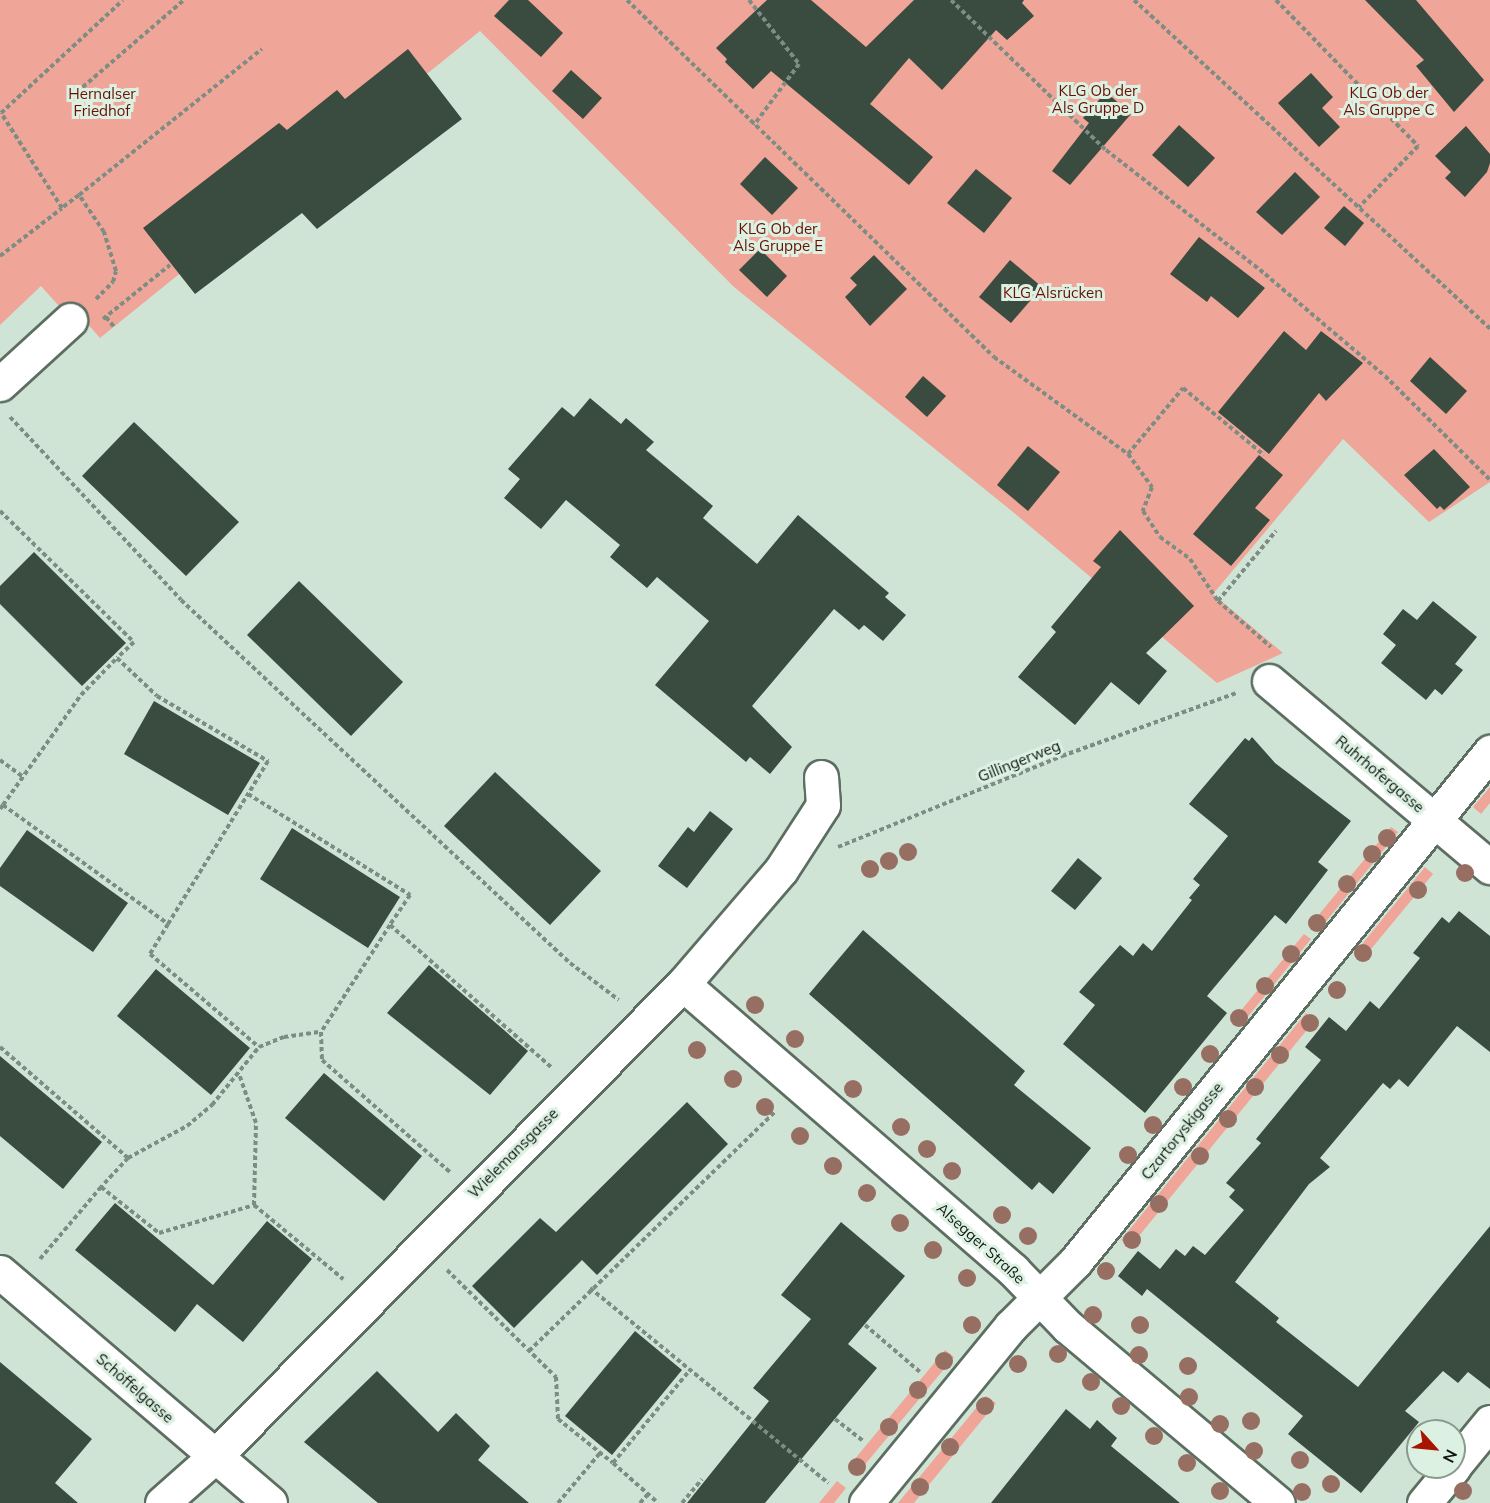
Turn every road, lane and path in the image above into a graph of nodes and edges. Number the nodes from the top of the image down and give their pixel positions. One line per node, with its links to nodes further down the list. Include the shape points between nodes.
1 (123, 0): 10 (path)
2 (184, 0): 9 (path)
3 (627, 0): 11 (path)
4 (748, 0): 11 (path, via 799,64)
5 (951, 0): 25 (path, via 1106,150 1265,274 1385,376)
6 (1134, 0): 13 (path)
7 (1276, 0): 13 (path, via 1418,146)
8 (262, 49): 12 (path)
9 (77, 92)
10 (0, 113): 14 (path)
11 (754, 124): 23 (path, via 994,357)
12 (79, 195): 14 (path); 18 (path, via 105,232 116,271)
13 (1359, 207): 20 (path)
14 (62, 208): 15 (path)
15 (0, 256)
16 (171, 265): 17 (path)
17 (106, 316): 18 (path); 19 (path)
18 (84, 321): 21 (street)
19 (114, 327)
20 (1490, 329)
21 (0, 384)
22 (9, 416): 43 (path, via 181,600 570,963)
23 (1128, 454): 24 (path, via 1183,388); 28 (path, via 1152,487 1143,511 1160,537 1190,559)
24 (1264, 455)
25 (1490, 480)
26 (0, 511): 29 (path, via 134,642)
27 (1276, 531): 28 (path)
28 (1218, 601): 30 (path, via 1297,669)
29 (117, 658): 33 (path, via 81,694); 35 (path, via 157,696 268,761)
30 (1275, 686): 37 (street, Ruhrhofergasse); 38 (path, Gillingerweg, via 1062,756)
31 (1490, 752): 37 (street, Czartoryskigasse)
32 (0, 760): 33 (path)
33 (23, 777): 36 (path)
34 (821, 777): 42 (street, Wielemansgasse, via 823,805 781,870)
35 (248, 794): 40 (path); 41 (path, via 410,895)
36 (2, 807): 40 (path)
37 (1434, 820): 39 (street, Ruhrhofergasse); 58 (street, Czartoryskigasse, via 1075,1262)
38 (835, 848)
39 (1490, 867)
40 (168, 924): 46 (path, via 150,954)
41 (390, 925): 44 (path); 48 (path)
42 (683, 984): 52 (street, Wielemansgasse); 58 (street, Alsegger Straße)
43 (625, 1004)
44 (321, 1032): 46 (path, via 284,1036); 52 (path, via 322,1060 327,1068)
45 (0, 1047): 50 (path)
46 (259, 1047): 47 (path)
47 (239, 1074): 50 (path, via 187,1126); 53 (path, via 256,1123)
48 (558, 1074)
49 (755, 1130): 57 (path)
50 (128, 1158): 51 (path)
51 (101, 1187): 53 (path, via 159,1233); 55 (path)
52 (473, 1192): 54 (street, Wielemansgasse)
53 (254, 1205): 59 (path)
54 (421, 1245): 59 (street, Wielemansgasse); 61 (path)
55 (40, 1259)
56 (0, 1272): 69 (street, Schöffelgasse)
57 (590, 1288): 61 (path); 62 (path)
58 (1041, 1298): 81 (street, Czartoryskigasse, via 1011,1326); 82 (street, Alsegger Straße, via 1067,1326)
59 (367, 1299): 69 (street, Wielemansgasse)
60 (864, 1325): 63 (path)
61 (529, 1351): 68 (path, via 556,1377 558,1419)
62 (690, 1370): 70 (path); 73 (path)
63 (920, 1372)
64 (835, 1419): 66 (path)
65 (1490, 1422): 67 (street)
66 (863, 1441)
67 (1466, 1452)
68 (600, 1453): 70 (path); 77 (path)
69 (214, 1456): 75 (street, Wielemansgasse); 76 (street, Schöffelgasse)
70 (613, 1463): 74 (path)
71 (702, 1479): 80 (path)
72 (1444, 1479): 83 (street)
73 (828, 1483)
74 (648, 1494): 78 (path); 79 (path)
75 (162, 1503)
76 (270, 1503)
77 (558, 1503)
78 (640, 1503)
79 (658, 1503)
80 (682, 1503)
81 (866, 1503)
82 (1278, 1503)
83 (1424, 1503)

